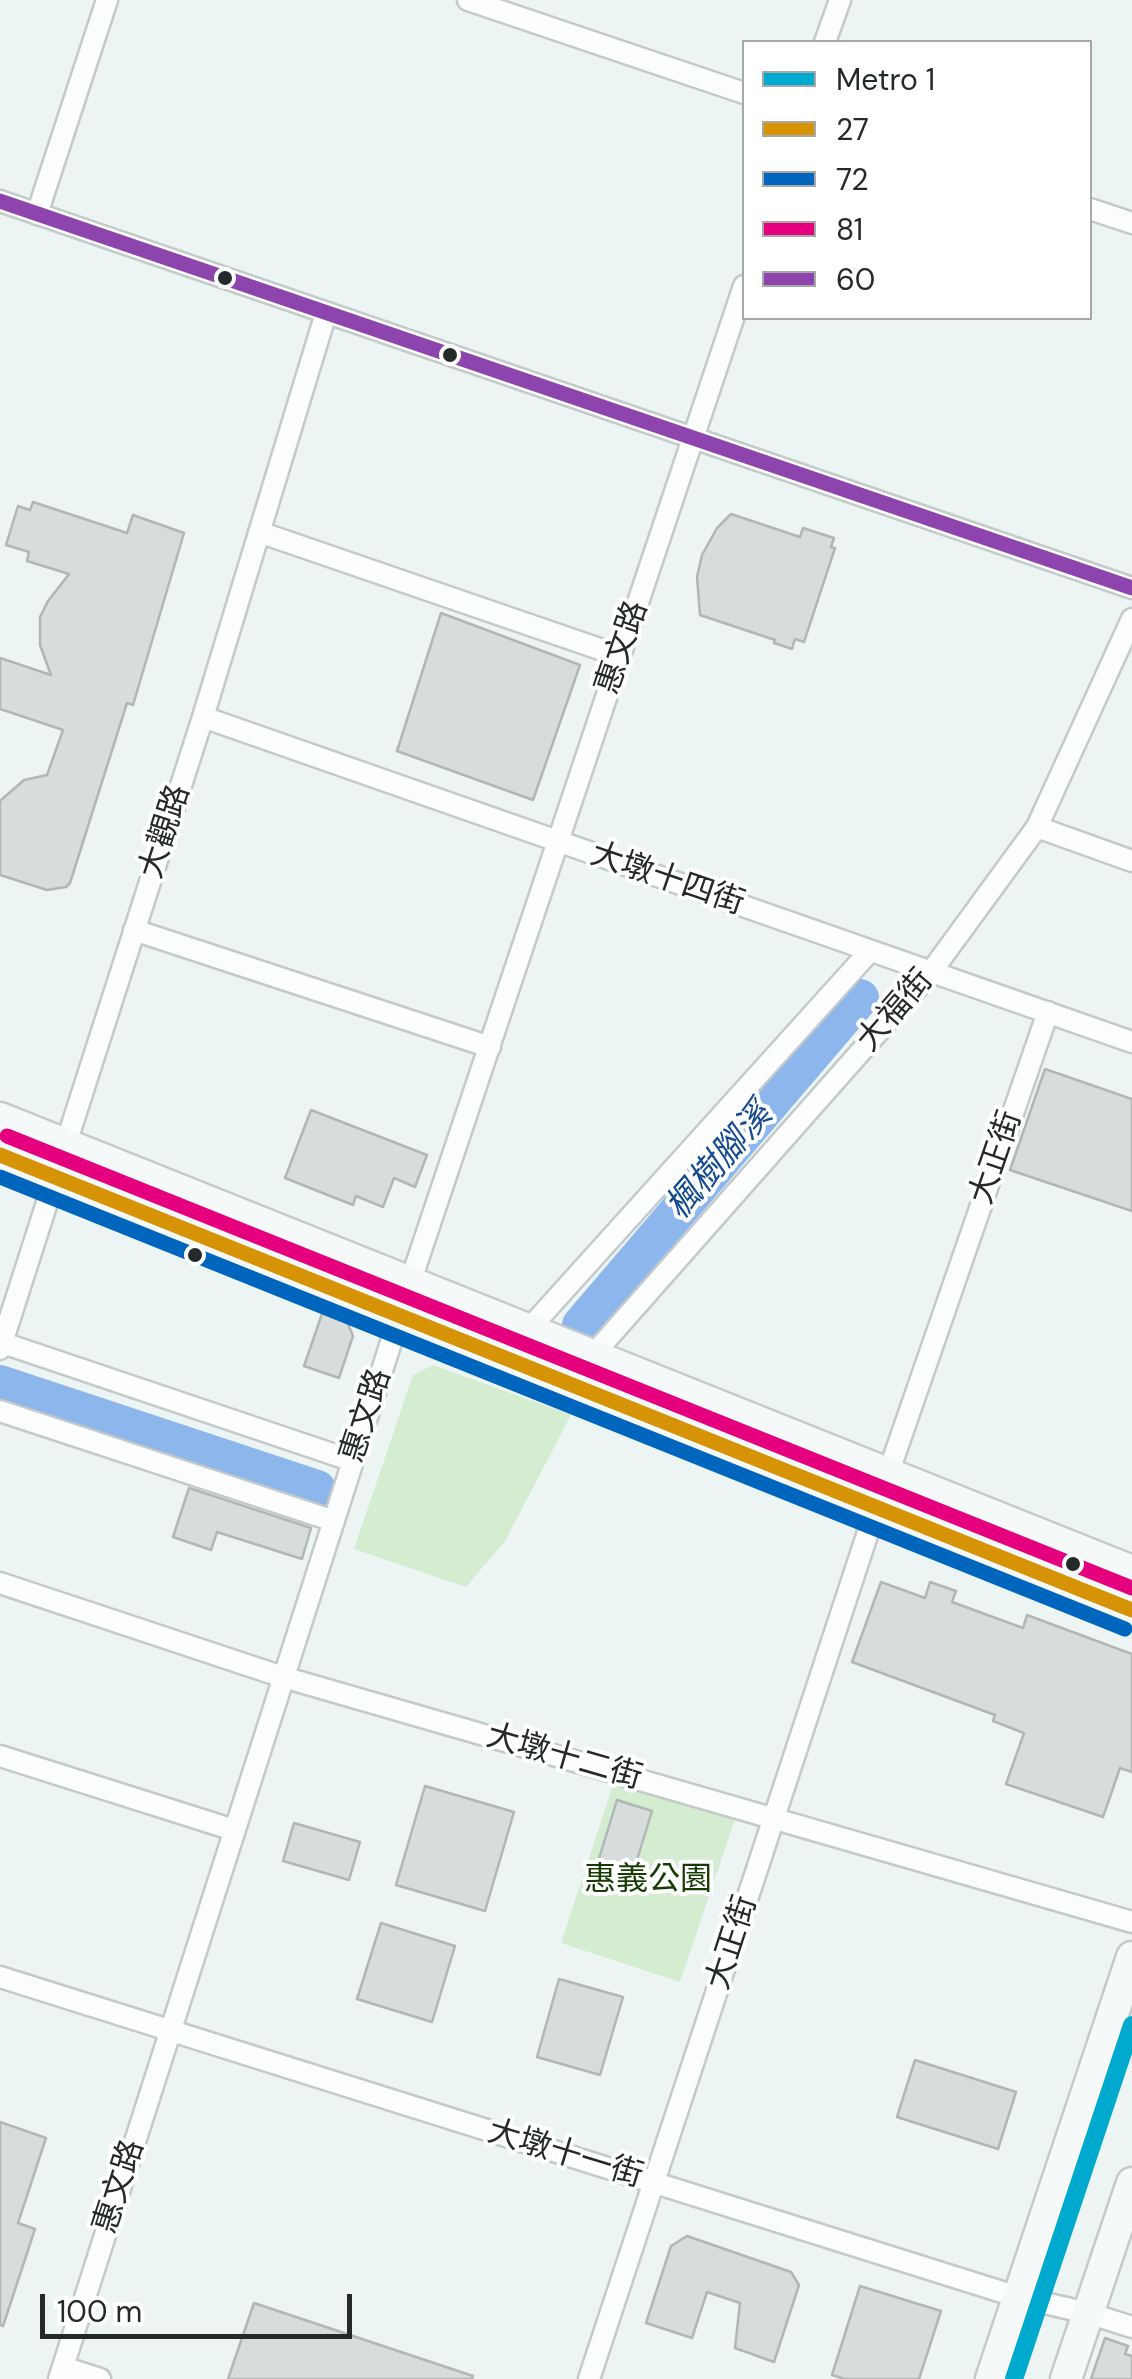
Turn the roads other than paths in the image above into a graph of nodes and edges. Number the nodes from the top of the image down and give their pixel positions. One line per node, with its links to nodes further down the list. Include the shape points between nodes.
1 (106, 0): 8 (street)
2 (468, 0): 5 (street)
3 (840, 0): 4 (street)
4 (827, 40)
5 (742, 92)
6 (0, 201): 8 (street)
7 (1092, 210): 9 (street)
8 (38, 214): 11 (street)
9 (1132, 223)
10 (742, 292): 12 (street, 惠文路)
11 (326, 313): 12 (street); 13 (street, 大觀路)
12 (694, 439): 14 (street); 16 (street, 惠文路)
13 (260, 532): 16 (street); 17 (street, 大觀路)
14 (1132, 588)
15 (1132, 620): 18 (street, 大福街)
16 (620, 656): 19 (street, 惠文路)
17 (203, 717): 19 (street, 大墩十四街); 21 (street, 大觀路)
18 (1037, 827): 20 (street); 23 (street, 大福街)
19 (558, 842): 22 (street, 大墩十四街); 26 (street, 惠文路)
20 (1132, 861)
21 (134, 930): 26 (street); 28 (street, 大觀路)
22 (870, 951): 23 (street, 大墩十四街); 33 (street, 大福街)
23 (931, 972): 24 (street, 大墩十四街); 35 (street, 大福街)
24 (1048, 1012): 25 (street, 大墩十四街); 38 (street, 大正街)
25 (1132, 1042)
26 (490, 1047): 31 (street, 惠文路)
27 (0, 1118): 28 (main road)
28 (64, 1146): 30 (street, 大觀路); 31 (main road)
29 (0, 1156): 30 (main road)
30 (54, 1178): 32 (main road); 34 (street, 大觀路)
31 (410, 1283): 32 (street, 惠文路); 33 (main road)
32 (400, 1317): 37 (street, 惠文路); 39 (main road)
33 (528, 1330): 35 (main road)
34 (1, 1345): 37 (street)
35 (592, 1356): 38 (main road)
36 (0, 1412): 40 (street)
37 (353, 1461): 40 (street, 惠文路)
38 (888, 1474): 41 (main road)
39 (876, 1508): 43 (main road); 46 (street, 大正街)
40 (334, 1521): 44 (street, 惠文路)
41 (1132, 1571)
42 (0, 1583): 44 (street, 大墩十二街)
43 (1132, 1610)
44 (283, 1677): 46 (street, 大墩十二街); 47 (street, 惠文路)
45 (0, 1756): 47 (street)
46 (774, 1819): 48 (street, 大墩十二街); 52 (street, 大正街)
47 (234, 1830): 51 (street, 惠文路)
48 (1132, 1922)
49 (1132, 1957): 54 (main road)
50 (0, 1977): 51 (street, 大墩十一街)
51 (170, 2031): 52 (street, 大墩十一街); 57 (street, 惠文路)
52 (654, 2183): 54 (street, 大墩十一街); 59 (street, 大正街)
53 (1132, 2183): 55 (main road)
54 (1018, 2297): 55 (street, 大墩十一街); 60 (main road)
55 (1088, 2313): 56 (street, 大墩十一街); 61 (main road)
56 (1132, 2327)
57 (61, 2373): 58 (street)
58 (100, 2379)
59 (589, 2379)
60 (991, 2379)
61 (1066, 2379)

